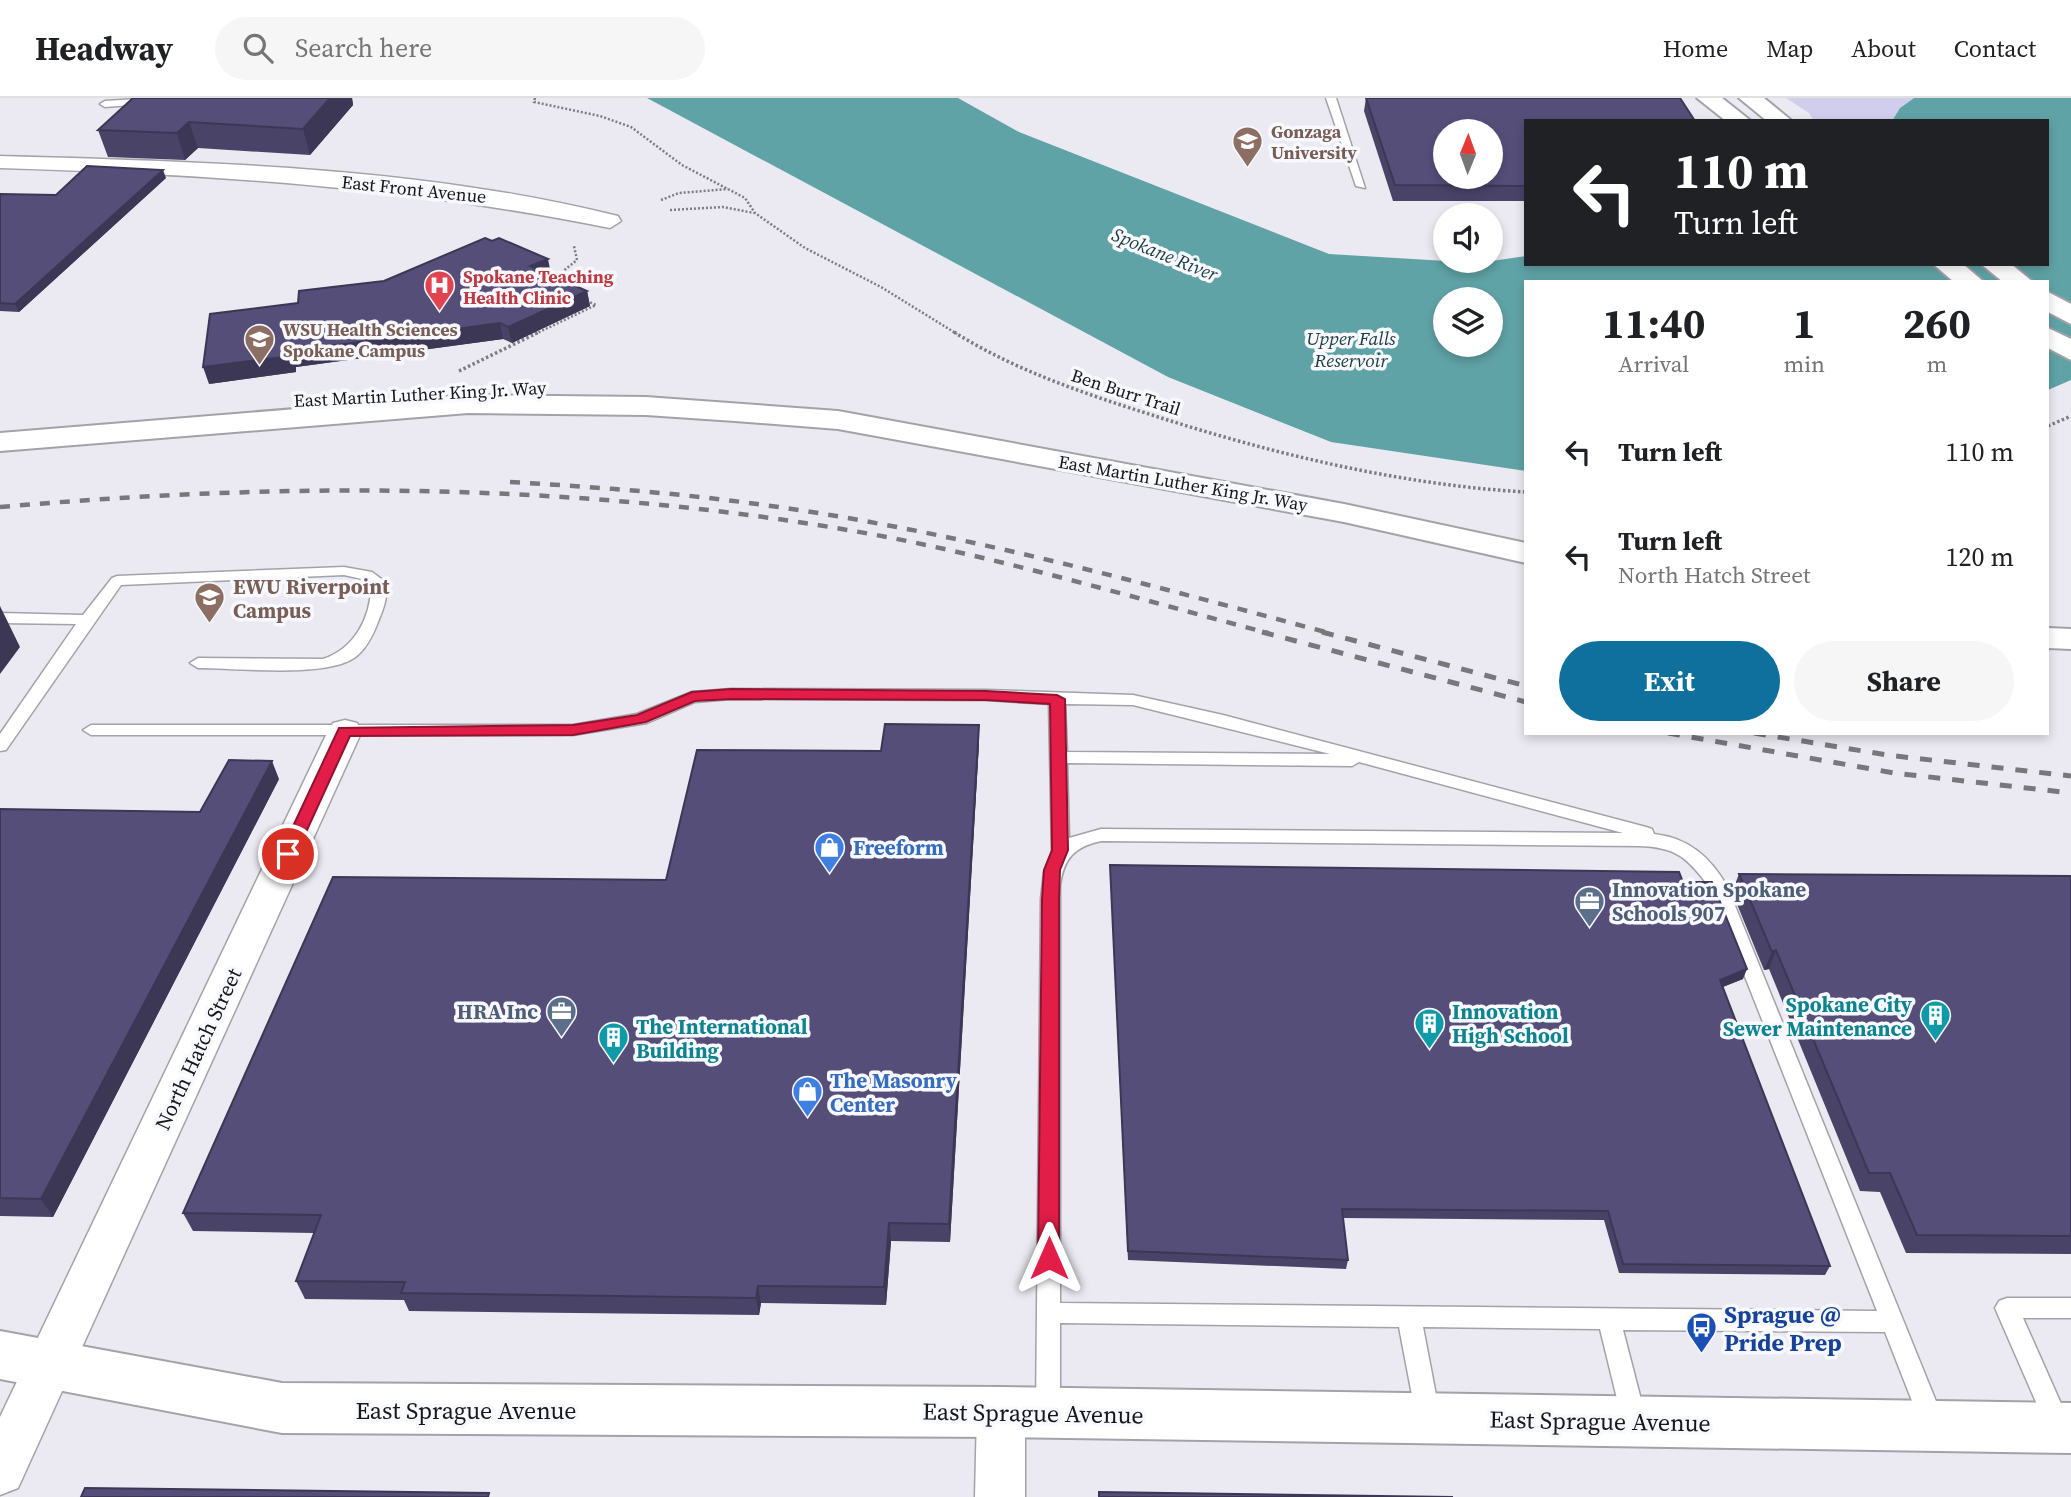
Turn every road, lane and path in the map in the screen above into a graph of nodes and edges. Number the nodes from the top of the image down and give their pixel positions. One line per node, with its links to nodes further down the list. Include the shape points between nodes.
1 (535, 98): 13 (path, Ben Burr Trail, via 534,102 631,127 682,165)
2 (1331, 98): 12 (lane)
3 (1708, 98): 7 (main road)
4 (1750, 98): 8 (main road)
5 (159, 101): 6 (lane)
6 (104, 104)
7 (1737, 119)
8 (1778, 119)
9 (0, 162): 10 (street, East Front Avenue)
10 (215, 173): 11 (street, East Front Avenue); 17 (street, East Front Avenue, via 434,190)
11 (0, 175)
12 (1361, 186)
13 (730, 189): 14 (path, via 679,193); 16 (path, Ben Burr Trail, via 745,198)
14 (660, 200)
15 (670, 210): 16 (path, via 723,207)
16 (755, 213): 35 (path, Ben Burr Trail, via 805,248 881,287 979,348 1067,388 1234,441 1344,466)
17 (610, 220)
18 (574, 246): 23 (path, via 577,260 558,275 580,285 572,288)
19 (1949, 266): 21 (main road)
20 (1997, 266): 22 (main road)
21 (1968, 280)
22 (2017, 280)
23 (580, 291)
24 (589, 295): 29 (path, via 581,299 596,305)
25 (2049, 301): 26 (main road)
26 (2071, 316)
27 (2049, 336): 28 (main road)
28 (2071, 352)
29 (459, 371)
30 (2071, 416): 33 (path)
31 (838, 421): 32 (main road, East Martin Luther King Jr. Way, via 820,412 708,394 525,387 373,393); 34 (main road, East Martin Luther King Jr. Way, via 646,405 502,404 373,410); 36 (main road, East Martin Luther King Jr. Way, via 1330,510)
32 (0, 426)
33 (2049, 426)
34 (0, 442)
35 (1524, 492)
36 (1524, 553)
37 (0, 618): 38 (lane)
38 (87, 620): 41 (lane, via 117,581 344,571 366,575 379,584 381,598 355,650 343,658 324,664); 45 (lane)
39 (2049, 638): 40 (main road)
40 (2071, 639)
41 (198, 663)
42 (1057, 699): 44 (lane, via 731,694 692,697 641,719 573,730); 46 (lane); 47 (lane, via 1133,700)
43 (91, 730): 44 (lane)
44 (345, 731): 56 (street, North Hatch Street)
45 (0, 746)
46 (1058, 757): 47 (lane); 49 (lane)
47 (1379, 760): 48 (lane)
48 (1669, 840): 49 (lane, via 1101,835 1079,839); 54 (lane, via 1700,860 1718,886)
49 (1060, 850): 51 (lane, via 1052,870 1050,899)
50 (2071, 1308): 61 (lane, via 2007,1308)
51 (1049, 1313): 52 (lane); 57 (lane)
52 (1409, 1317): 53 (lane); 58 (lane)
53 (1609, 1319): 54 (lane); 59 (lane)
54 (1892, 1322): 60 (lane)
55 (0, 1355): 56 (main road, East Sprague Avenue)
56 (51, 1367): 57 (main road, East Sprague Avenue, via 282,1408); 62 (street, North Hatch Street)
57 (1025, 1413): 58 (main road, East Sprague Avenue); 63 (street)
58 (1429, 1419): 59 (main road, East Sprague Avenue)
59 (1634, 1422): 60 (main road, East Sprague Avenue)
60 (1933, 1425): 61 (main road, East Sprague Avenue)
61 (2065, 1428)
62 (0, 1471)
63 (1000, 1497)

